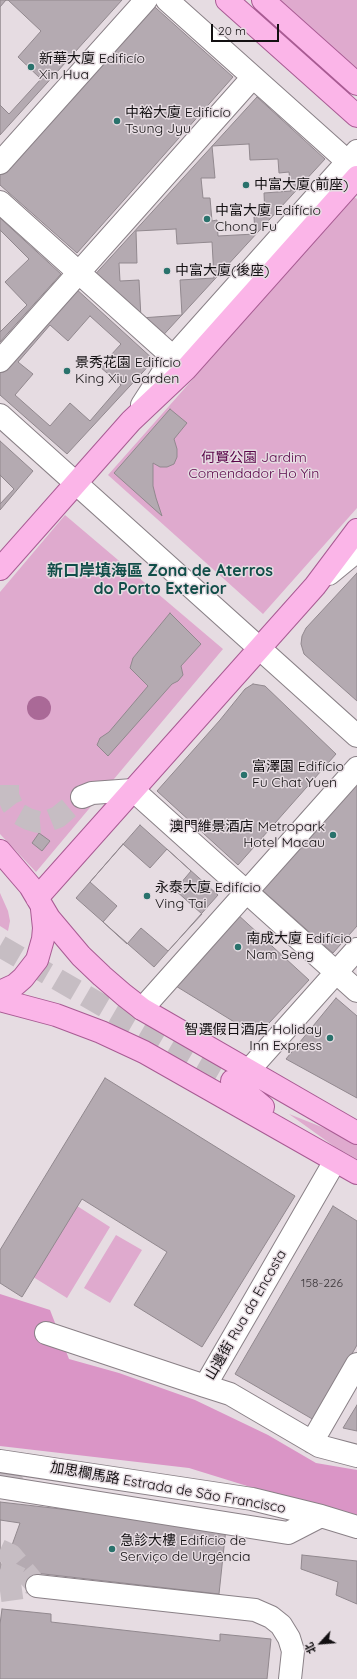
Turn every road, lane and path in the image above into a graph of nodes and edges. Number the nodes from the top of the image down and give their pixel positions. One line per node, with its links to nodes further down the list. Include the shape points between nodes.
1 (146, 0): 8 (street)
2 (167, 0): 5 (street)
3 (227, 0): 7 (main road)
4 (263, 0): 6 (main road)
5 (253, 77): 9 (street); 11 (street)
6 (357, 84)
7 (357, 116)
8 (0, 163)
9 (350, 166): 13 (main road)
10 (0, 202): 11 (street)
11 (78, 273): 12 (street); 13 (street)
12 (0, 360)
13 (179, 363): 15 (main road)
14 (0, 415): 15 (street)
15 (76, 484): 18 (main road); 20 (street)
16 (357, 530): 19 (main road)
17 (357, 551): 19 (street)
18 (0, 569)
19 (315, 586): 20 (main road)
20 (259, 648): 21 (street); 23 (main road)
21 (357, 736)
22 (357, 768): 26 (street)
23 (133, 790): 24 (street, via 92,793); 26 (street); 27 (main road)
24 (82, 797)
25 (0, 852): 27 (main road, via 30,886)
26 (246, 892): 29 (street); 33 (street)
27 (39, 904): 30 (main road, via 44,939 37,960 15,985); 33 (main road, via 81,956)
28 (357, 949): 29 (street)
29 (336, 973): 31 (street); 34 (street)
30 (0, 992)
31 (357, 992)
32 (0, 1000): 37 (main road, via 63,1018 144,1052)
33 (142, 1009): 34 (main road)
34 (249, 1070): 35 (main road)
35 (326, 1115): 36 (main road); 37 (main road, via 232,1081)
36 (357, 1133)
37 (309, 1146): 38 (main road)
38 (335, 1160): 39 (main road); 42 (street, 山邊街 Rua da Encosta)
39 (357, 1173)
40 (46, 1333): 42 (street)
41 (357, 1364): 43 (street)
42 (205, 1386): 43 (street, 山邊街 Rua da Encosta, via 230,1394)
43 (312, 1442): 44 (street, 山邊街 Rua da Encosta)
44 (357, 1456)
45 (0, 1461): 47 (street, 加思欄馬路 Estrada de São Francisco, via 252,1499)
46 (0, 1487): 47 (street, via 288,1533)
47 (321, 1516): 48 (street, 加思欄馬路 Estrada de São Francisco)
48 (357, 1527)
49 (37, 1586): 50 (street, via 255,1610 281,1625 289,1638 293,1651)
50 (290, 1679)

